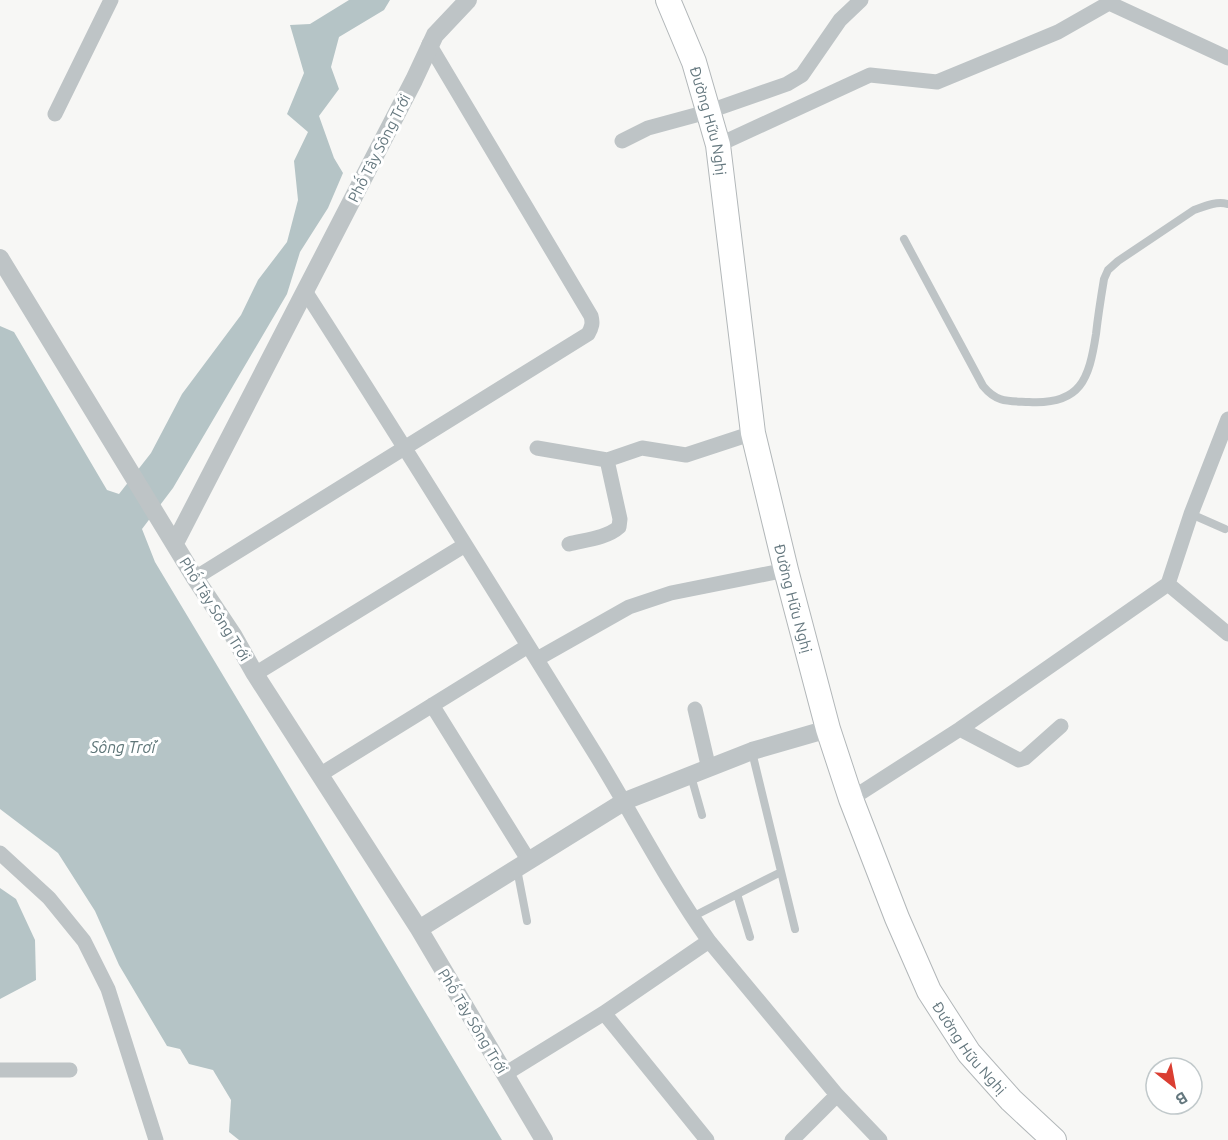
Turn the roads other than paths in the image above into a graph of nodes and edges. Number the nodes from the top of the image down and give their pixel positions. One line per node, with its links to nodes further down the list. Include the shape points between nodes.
1 (111, 0): 9 (street)
2 (468, 0): 6 (street, Phố Tây Sông Trới)
3 (668, 0): 8 (highway, Đường Hữu Nghị, via 694,62)
4 (861, 0): 8 (street, via 840,20 802,75)
5 (1107, 1): 7 (street); 11 (street, via 1058,32 937,82 870,75)
6 (429, 45): 15 (street, Phố Tây Sông Trới); 18 (street, via 593,322 588,334)
7 (1228, 58)
8 (707, 112): 10 (street, via 648,128); 11 (highway, Đường Hữu Nghị)
9 (55, 114)
10 (622, 141)
11 (718, 145): 17 (highway, Đường Hữu Nghị)
12 (1228, 204): 13 (lane, via 1194,210 1108,270 1091,365 1084,381 1074,391 1045,403 1001,400 990,395)
13 (904, 239)
14 (0, 258): 23 (street)
15 (305, 291): 18 (street); 23 (street, Phố Tây Sông Trới)
16 (1227, 424): 21 (street)
17 (753, 433): 20 (street, via 695,454 642,448); 26 (highway, Đường Hữu Nghị)
18 (405, 447): 24 (street); 27 (street)
19 (537, 448): 20 (street)
20 (607, 460): 25 (street, via 620,527)
21 (1191, 514): 22 (lane); 28 (street)
22 (1225, 529)
23 (175, 543): 27 (street, Phố Tây Sông Trới)
24 (465, 544): 30 (street); 32 (street)
25 (569, 544)
26 (786, 570): 31 (street, via 671,593 629,607); 36 (highway, Đường Hữu Nghị)
27 (195, 578): 32 (street, Phố Tây Sông Trới)
28 (1168, 584): 29 (street); 37 (street)
29 (1228, 634)
30 (528, 645): 31 (street); 33 (street)
31 (537, 659): 43 (street)
32 (255, 674): 40 (street, Phố Tây Sông Trới)
33 (432, 705): 40 (street); 46 (street)
34 (695, 709): 39 (street)
35 (1061, 726): 37 (street, via 1019,760)
36 (828, 729): 38 (street); 42 (highway, Đường Hữu Nghị)
37 (960, 729): 42 (street)
38 (752, 751): 39 (street); 47 (lane)
39 (709, 769): 41 (street)
40 (321, 774): 51 (street, Phố Tây Sông Trới)
41 (691, 776): 43 (street); 44 (lane)
42 (851, 799): 65 (highway, Đường Hữu Nghị, via 929,991 969,1053)
43 (625, 801): 46 (street); 49 (street)
44 (702, 815)
45 (0, 853): 60 (street, via 49,898 84,941 108,989)
46 (523, 865): 50 (lane); 51 (street)
47 (781, 872): 48 (lane); 52 (lane)
48 (737, 894): 49 (lane); 53 (lane)
49 (692, 917): 54 (street)
50 (527, 921)
51 (419, 929): 58 (street, Phố Tây Sông Trới)
52 (795, 929)
53 (750, 937)
54 (708, 941): 55 (street); 59 (street)
55 (604, 1013): 58 (street); 62 (street)
56 (0, 1070): 57 (street)
57 (70, 1070)
58 (505, 1074): 61 (street, Phố Tây Sông Trới)
59 (837, 1095): 63 (street); 64 (street)
60 (156, 1140)
61 (544, 1140)
62 (706, 1140)
63 (792, 1140)
64 (880, 1140)
65 (1054, 1140)

